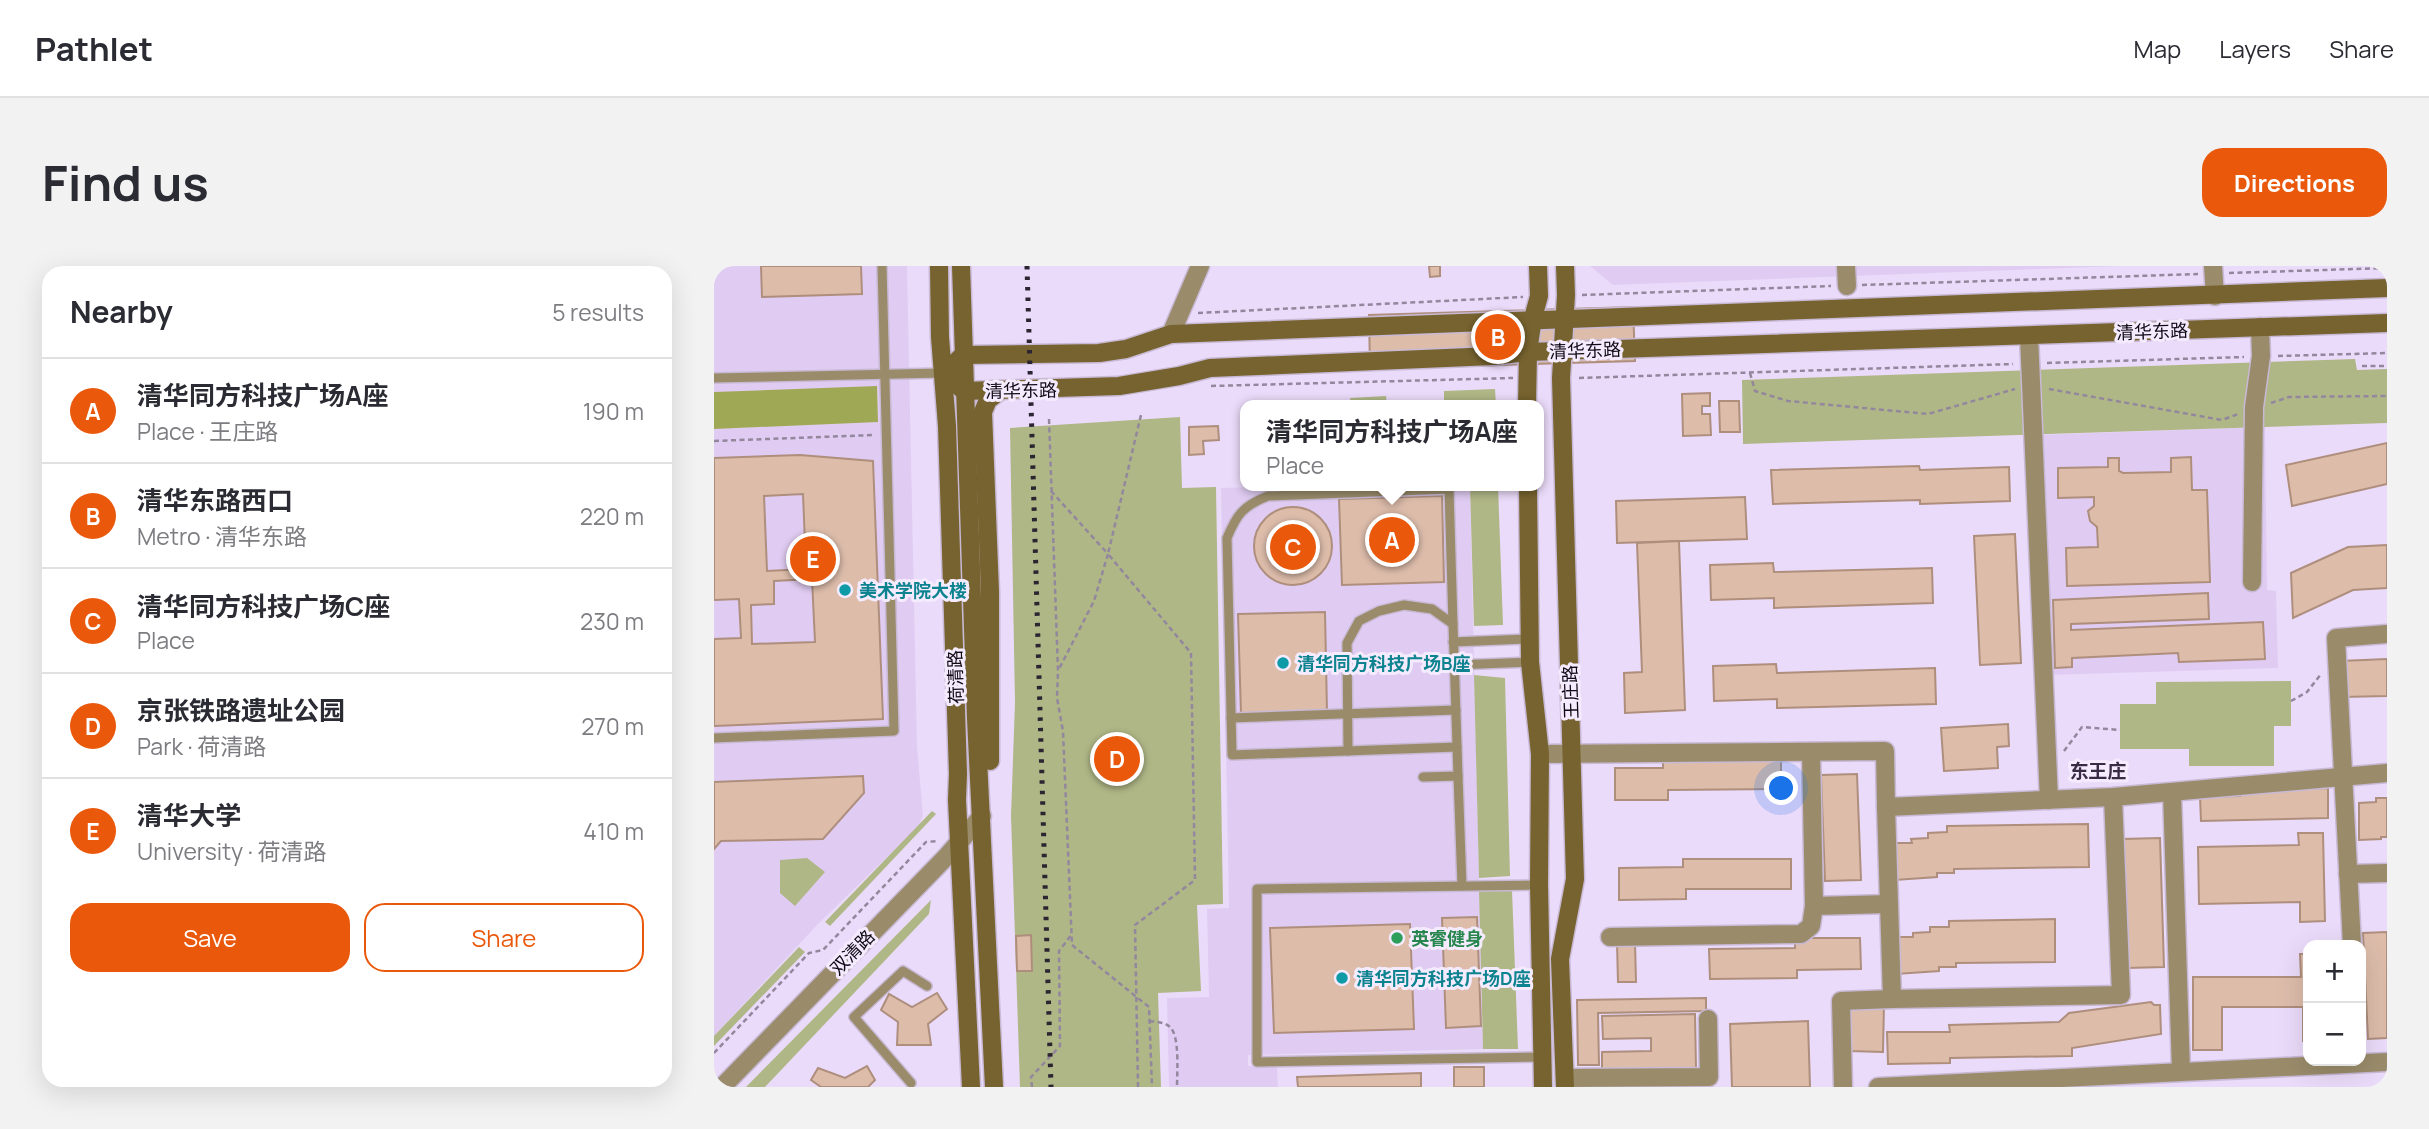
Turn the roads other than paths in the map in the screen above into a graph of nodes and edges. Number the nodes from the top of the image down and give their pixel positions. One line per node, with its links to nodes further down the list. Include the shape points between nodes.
1 (882, 266): 21 (lane)
2 (939, 266): 22 (main road, 荷清路)
3 (961, 266): 20 (main road, 荷清路)
4 (1200, 266): 16 (street)
5 (1538, 266): 13 (main road, via 1539,296)
6 (1565, 266): 12 (main road, 王庄路)
7 (1846, 266): 9 (street)
8 (2213, 270): 11 (street)
9 (1847, 286)
10 (2387, 288): 11 (main road, 清华东路)
11 (2215, 296): 12 (main road, 清华东路)
12 (1565, 317): 13 (main road, 清华东路); 18 (main road, 王庄路)
13 (1533, 318): 16 (main road, 清华东路); 19 (main road)
14 (2387, 323): 15 (main road, 清华东路)
15 (2260, 327): 17 (main road, 清华东路); 30 (street)
16 (1171, 334): 20 (main road, 清华东路, via 1099,353)
17 (2029, 335): 18 (main road, 清华东路); 52 (street)
18 (1561, 351): 19 (main road, 清华东路); 44 (main road, 王庄路)
19 (1528, 352): 24 (main road, 清华东路, via 1210,368 1119,386); 26 (main road)
20 (963, 355): 22 (main road); 25 (main road, 荷清路)
21 (886, 373): 22 (lane); 23 (lane); 40 (lane, via 894,731)
22 (944, 373): 25 (main road, 清华东路); 55 (main road, 荷清路)
23 (714, 378)
24 (1001, 390): 25 (main road, 清华东路); 54 (main road, via 988,400 983,412 990,770)
25 (964, 391): 54 (main road, 荷清路)
26 (1527, 400)
27 (1397, 491): 39 (lane, via 1268,496 1250,503 1236,517 1227,538)
28 (1449, 491): 31 (lane)
29 (1528, 491): 33 (main road, 王庄路)
30 (2252, 582)
31 (1453, 624): 34 (lane); 38 (lane, via 1432,609 1404,605 1359,621 1347,643)
32 (2387, 634): 49 (street, via 2336,638)
33 (1529, 639): 34 (lane); 35 (main road, 王庄路)
34 (1453, 642): 36 (lane)
35 (1530, 662): 36 (lane); 45 (main road, 王庄路)
36 (1454, 665): 37 (lane)
37 (1456, 710): 38 (lane); 41 (lane)
38 (1347, 714): 39 (lane); 42 (lane)
39 (1231, 718): 42 (lane, via 1232,755)
40 (714, 738)
41 (1457, 747): 42 (lane); 47 (lane)
42 (1348, 751)
43 (1811, 752): 44 (street); 53 (street, via 1885,751); 61 (street)
44 (1572, 753): 45 (street); 72 (main road, 王庄路, via 1575,880 1560,959)
45 (1540, 754): 58 (main road, 王庄路)
46 (2387, 773): 49 (street)
47 (1458, 776): 48 (lane); 59 (lane)
48 (1423, 777)
49 (2342, 777): 50 (street); 57 (street)
50 (2172, 792): 51 (street); 71 (street)
51 (2113, 797): 52 (street); 65 (street, via 2121,995)
52 (2049, 800): 53 (street)
53 (1886, 807): 60 (street)
54 (982, 816): 55 (street, 双清路); 76 (main road, 荷清路)
55 (959, 841): 74 (street, 双清路); 75 (main road, 荷清路)
56 (2387, 873): 57 (street)
57 (2348, 874): 63 (street)
58 (1539, 885): 59 (lane); 67 (main road, 王庄路)
59 (1462, 886): 67 (lane, via 1256,889 1257,1062)
60 (1889, 904): 61 (street); 65 (street)
61 (1814, 906): 62 (street, via 1811,926 1801,934)
62 (1609, 937)
63 (2352, 940)
64 (927, 986): 73 (lane, via 903,971 853,1017)
65 (1892, 999): 78 (street, via 1841,1001)
66 (1708, 1019): 72 (street, via 1709,1077)
67 (1542, 1057): 77 (main road, 王庄路)
68 (2366, 1062): 69 (street)
69 (2387, 1062)
70 (2303, 1065): 71 (street)
71 (2181, 1071): 79 (street)
72 (1565, 1083)
73 (912, 1086)
74 (722, 1087)
75 (971, 1087)
76 (994, 1087)
77 (1543, 1087)
78 (1843, 1087)
79 (1878, 1087)

